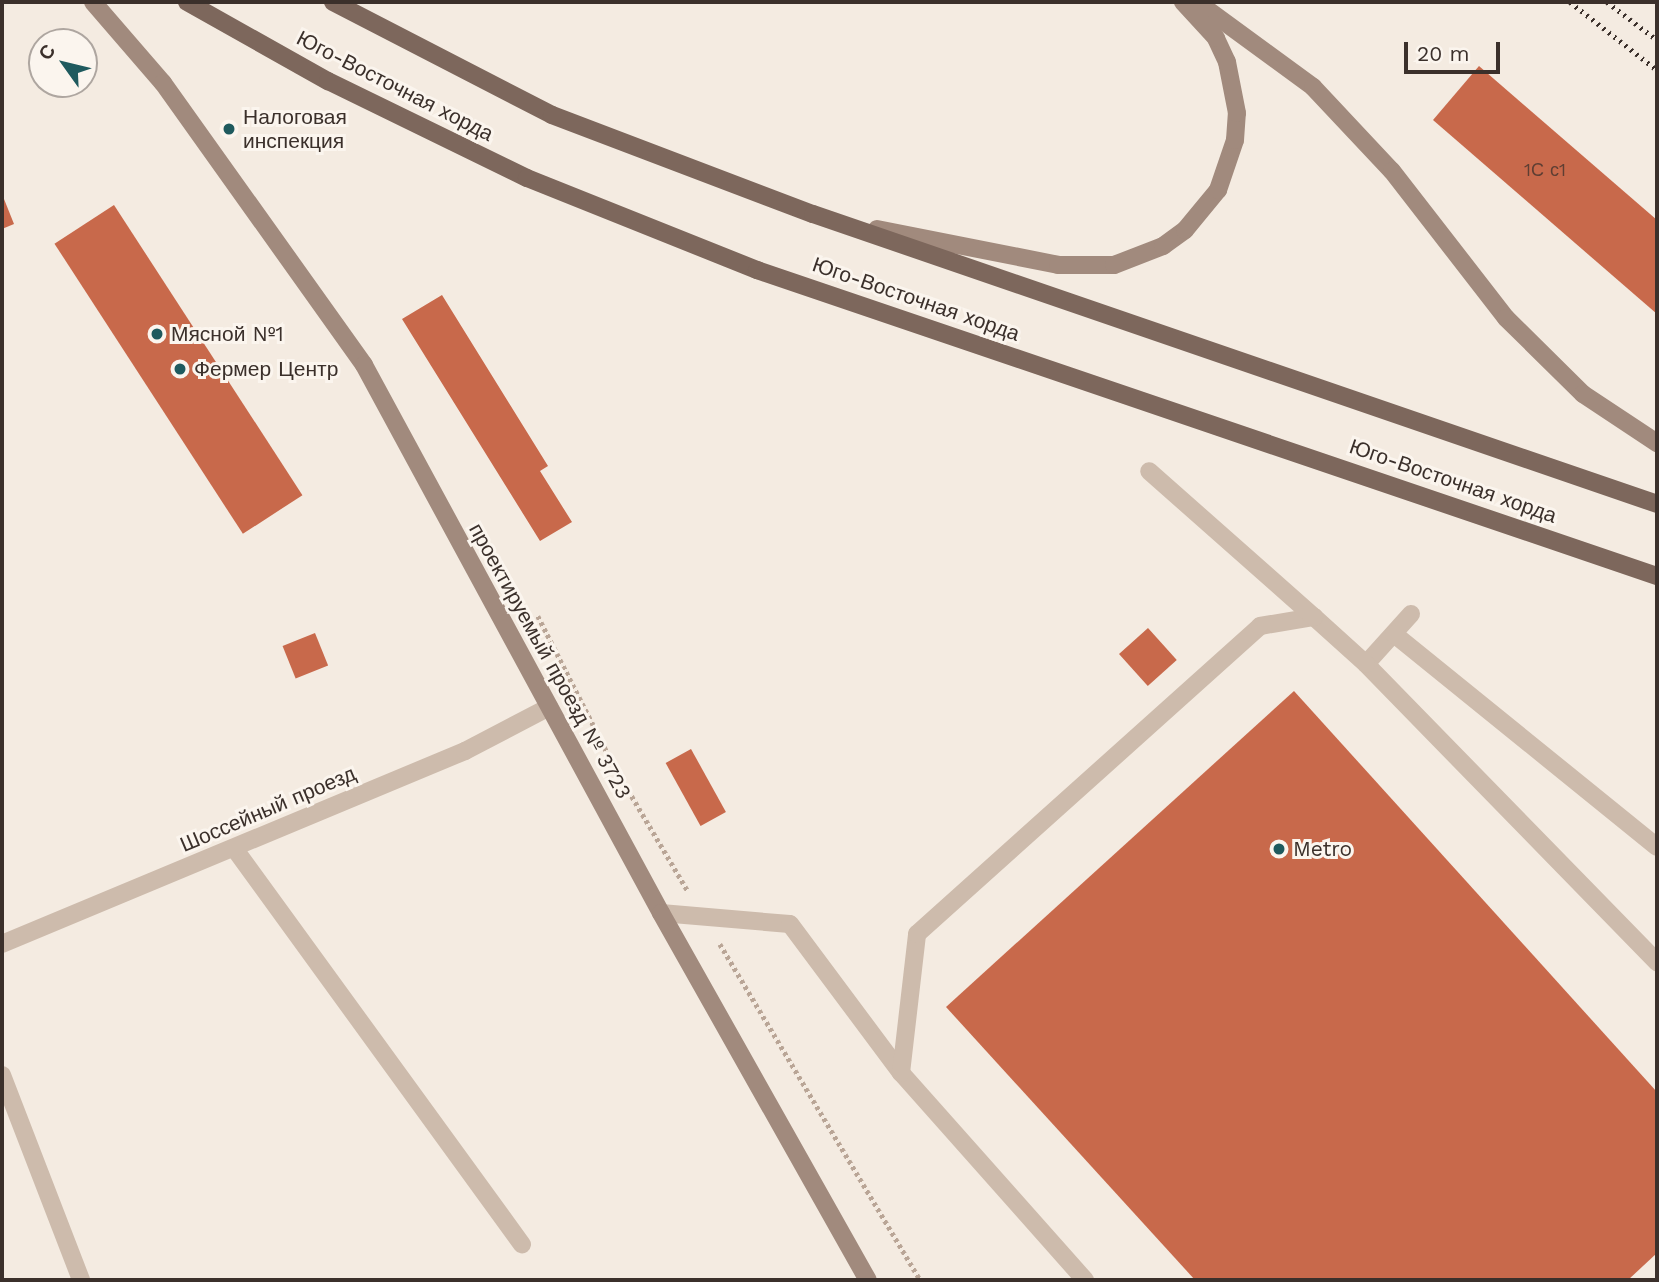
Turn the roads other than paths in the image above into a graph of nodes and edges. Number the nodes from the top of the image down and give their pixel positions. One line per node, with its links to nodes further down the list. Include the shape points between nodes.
1 (93, 2): 6 (main road, проектируемый проезд № 3723)
2 (187, 2): 11 (main road, Юго-Восточная хорда, via 328,81 527,178 757,270)
3 (333, 2): 7 (main road, via 552,115)
4 (1183, 2): 7 (main road, via 1200,17 1227,62 1236,100 1235,140 1218,190 1185,230 1163,246 1114,265 1058,265 975,252)
5 (1197, 2): 8 (main road, via 1248,35 1313,87 1392,171 1506,318 1583,394)
6 (113, 8): 16 (main road, проектируемый проезд № 3723, via 364,365)
7 (813, 214): 10 (main road)
8 (1657, 443)
9 (1149, 471): 13 (street)
10 (1657, 504)
11 (1657, 576)
12 (1411, 614): 14 (street)
13 (1314, 617): 15 (street); 22 (street, via 1259,626 917,934)
14 (1394, 634): 15 (street); 17 (street)
15 (1367, 664): 21 (street)
16 (549, 707): 18 (street, Шоссейный проезд, via 465,751); 19 (main road, проектируемый проезд № 3723)
17 (1657, 847)
18 (234, 848): 20 (street, Шоссейный проезд); 24 (street)
19 (661, 913): 22 (street, via 790,924); 26 (main road, проектируемый проезд № 3723)
20 (2, 944)
21 (1657, 962)
22 (901, 1073): 27 (street)
23 (2, 1076): 25 (street)
24 (522, 1245)
25 (81, 1280)
26 (868, 1280)
27 (1085, 1280)

